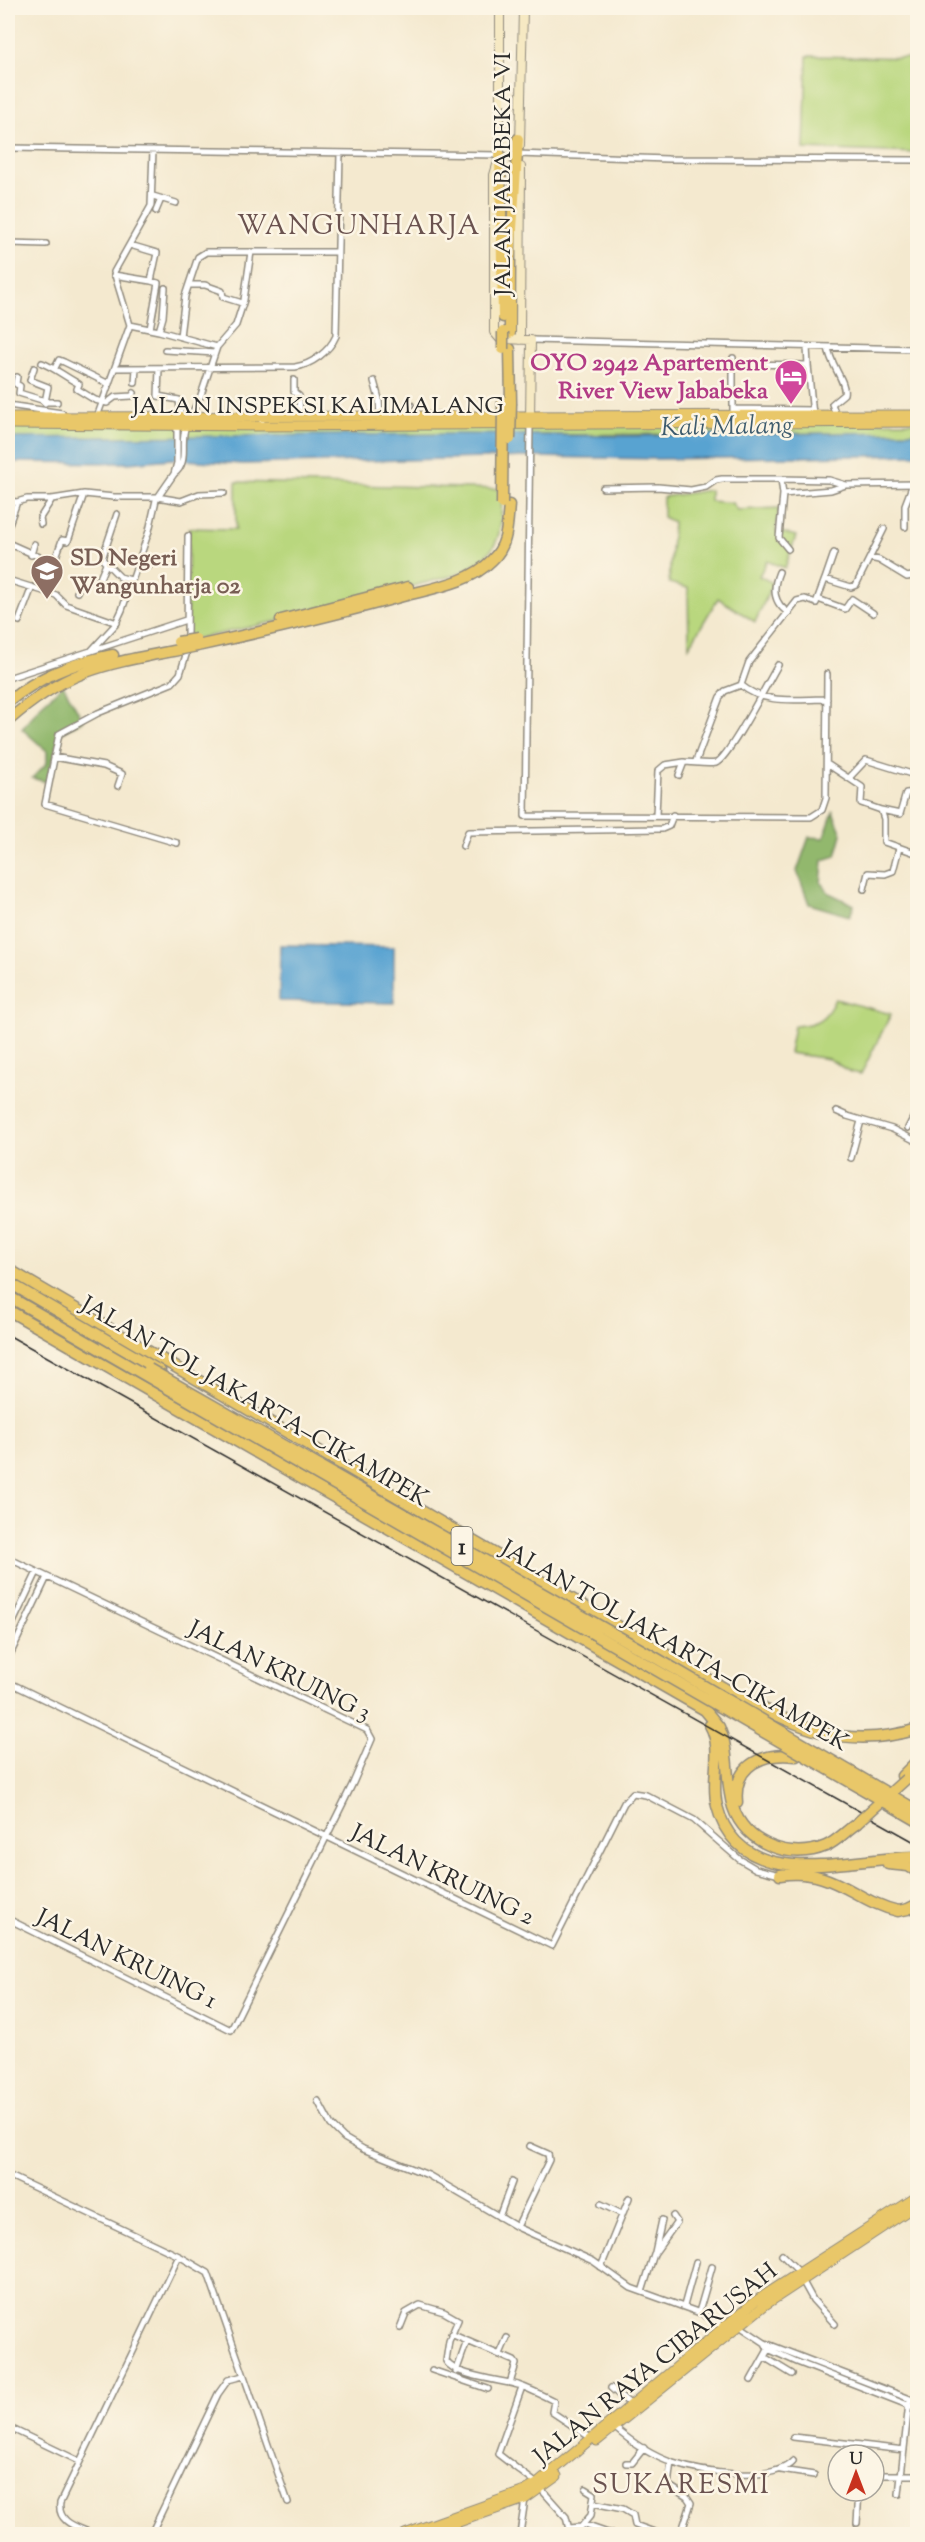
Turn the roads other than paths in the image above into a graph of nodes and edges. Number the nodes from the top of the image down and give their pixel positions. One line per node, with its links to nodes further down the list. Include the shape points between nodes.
1 (500, 8): 8 (main road, JALAN JABABEKA VI)
2 (524, 8): 3 (main road, JALAN JABABEKA VI)
3 (518, 139): 7 (highway)
4 (8, 148): 5 (street)
5 (153, 150): 6 (street); 10 (street)
6 (340, 153): 8 (street); 18 (street)
7 (519, 154): 9 (street); 27 (highway); 29 (main road, JALAN JABABEKA VI)
8 (500, 155): 27 (highway); 29 (main road, JALAN JABABEKA VI, via 494,169 494,332 500,339)
9 (918, 160)
10 (153, 196): 11 (street); 16 (street, via 149,212)
11 (161, 199): 12 (street); 13 (street)
12 (176, 202)
13 (156, 211)
14 (8, 243): 15 (street)
15 (46, 244)
16 (130, 245): 19 (street); 20 (street, via 157,252)
17 (251, 252): 18 (street); 21 (street, via 201,254); 23 (street)
18 (337, 252): 43 (street, via 336,336 310,363)
19 (114, 275): 20 (street); 24 (street)
20 (151, 280): 25 (street, via 158,283)
21 (189, 285): 23 (street, via 211,286 222,291 223,297); 28 (street)
22 (165, 288): 26 (street, via 164,317)
23 (242, 303): 35 (street, via 236,325)
24 (130, 326): 25 (street); 40 (street)
25 (150, 329): 26 (street)
26 (159, 331): 28 (street)
27 (506, 333): 115 (highway, bridge, via 506,505 496,545 472,567 455,575)
28 (180, 336): 35 (street)
29 (520, 340): 30 (main road, JALAN JABABEKA VI)
30 (531, 340): 31 (street); 69 (main road)
31 (807, 347): 32 (street); 37 (street)
32 (828, 347): 33 (street); 60 (street, via 845,388 844,394 832,404)
33 (918, 349)
34 (165, 350): 35 (street)
35 (216, 350): 43 (street)
36 (42, 363): 39 (street)
37 (808, 365): 57 (street, via 733,361); 59 (street)
38 (34, 368): 51 (street, via 30,380 48,387)
39 (54, 368): 48 (street, via 59,360); 53 (street, via 79,384 77,389 81,392)
40 (116, 368): 41 (street); 48 (street)
41 (136, 368): 42 (street); 47 (street)
42 (159, 368): 43 (street); 71 (street, via 158,396 179,400)
43 (210, 368): 71 (street, via 201,395)
44 (16, 377): 51 (street, via 19,393)
45 (294, 380): 64 (street)
46 (374, 381): 65 (street)
47 (135, 383)
48 (109, 384): 53 (street)
49 (136, 395): 53 (street)
50 (251, 397): 67 (street, via 261,398)
51 (45, 402): 52 (street); 56 (street)
52 (57, 402)
53 (102, 403): 62 (street)
54 (8, 405): 58 (street)
55 (411, 405): 66 (street, via 406,407)
56 (44, 411): 58 (street); 62 (street)
57 (733, 412): 59 (main road, JALAN INSPEKSI KALIMALANG); 69 (main road, JALAN INSPEKSI KALIMALANG)
58 (26, 413): 62 (main road, JALAN INSPEKSI KALIMALANG); 63 (main road, JALAN INSPEKSI KALIMALANG)
59 (813, 413): 60 (main road, JALAN INSPEKSI KALIMALANG)
60 (836, 415): 61 (main road, JALAN INSPEKSI KALIMALANG)
61 (918, 415)
62 (97, 416): 71 (main road, JALAN INSPEKSI KALIMALANG)
63 (8, 417)
64 (300, 417): 65 (main road, JALAN INSPEKSI KALIMALANG); 67 (main road, JALAN INSPEKSI KALIMALANG)
65 (380, 421): 66 (main road, JALAN INSPEKSI KALIMALANG); 67 (main road, JALAN INSPEKSI KALIMALANG)
66 (404, 421): 69 (main road, JALAN INSPEKSI KALIMALANG)
67 (262, 422): 71 (main road, JALAN INSPEKSI KALIMALANG)
68 (918, 422): 69 (main road, JALAN INSPEKSI KALIMALANG)
69 (530, 423): 135 (street, via 525,816)
70 (8, 424): 71 (main road, JALAN INSPEKSI KALIMALANG)
71 (183, 425): 79 (street, via 180,464)
72 (781, 479): 74 (street, via 829,480); 75 (street, via 722,479 691,490); 78 (street)
73 (915, 484): 74 (street); 86 (street, via 905,505)
74 (846, 485): 78 (street)
75 (603, 489)
76 (224, 493): 79 (street, via 199,494 181,501)
77 (84, 494): 79 (street); 80 (street); 96 (street, via 68,541 62,539)
78 (783, 494): 91 (street, via 779,538)
79 (157, 497): 95 (street)
80 (52, 499): 82 (street); 84 (street, via 40,518)
81 (8, 501): 82 (street)
82 (17, 502): 85 (street)
83 (117, 514): 97 (street, via 102,559)
84 (41, 524)
85 (8, 527)
86 (905, 527)
87 (884, 529): 94 (street)
88 (188, 536): 110 (street)
89 (8, 543): 93 (street)
90 (34, 544): 93 (street)
91 (788, 549)
92 (834, 553): 101 (street)
93 (31, 555): 96 (street)
94 (870, 558): 99 (street, via 907,577); 101 (street, via 854,587)
95 (138, 562): 98 (street); 103 (street)
96 (53, 563): 105 (street)
97 (106, 564): 103 (street, via 120,577); 106 (street, via 98,583 84,578)
98 (149, 566)
99 (918, 571)
100 (779, 572): 108 (street, via 774,585 776,600)
101 (825, 579): 107 (street)
102 (8, 580): 104 (street)
103 (131, 580): 112 (street)
104 (32, 587): 105 (street); 111 (street)
105 (44, 591): 112 (street, via 75,609)
106 (77, 592)
107 (818, 599): 108 (street, via 814,603 800,599); 109 (street, via 845,609 852,599)
108 (789, 613): 120 (street, via 749,662)
109 (873, 614)
110 (186, 620): 114 (street); 115 (street)
111 (19, 621)
112 (117, 622): 113 (street)
113 (104, 638): 114 (street); 116 (street)
114 (109, 645): 116 (street)
115 (187, 645): 123 (highway, via 106,657 74,666 46,677); 124 (highway, via 85,671 40,694); 125 (street, via 178,678 59,734)
116 (91, 651): 119 (street)
117 (778, 665): 121 (street)
118 (827, 674): 122 (street)
119 (8, 678)
120 (741, 685): 121 (street); 126 (street, via 720,697)
121 (759, 696): 122 (street); 126 (street, via 739,735 720,760)
122 (827, 699): 128 (street)
123 (8, 702)
124 (8, 721)
125 (54, 757): 132 (street, via 104,766 122,774); 137 (street, via 45,804)
126 (696, 761): 127 (street)
127 (684, 762): 129 (street); 135 (street, via 665,765 658,771)
128 (827, 764): 131 (street); 136 (street, via 825,804 811,817)
129 (679, 775)
130 (918, 776): 131 (street, via 866,760)
131 (849, 778): 134 (street, via 862,787 861,803)
132 (118, 786)
133 (918, 792): 134 (street, via 906,793 900,814)
134 (881, 810): 139 (street, via 884,842)
135 (656, 815): 136 (street)
136 (673, 815): 138 (street, via 669,826 662,829 468,832)
137 (177, 843)
138 (464, 846)
139 (899, 848): 140 (street); 141 (street, via 892,871 868,873)
140 (918, 854)
141 (864, 889)
142 (918, 1108): 145 (street)
143 (836, 1111): 144 (street)
144 (861, 1121): 146 (street); 147 (street)
145 (908, 1128)
146 (918, 1142)
147 (851, 1158)
148 (8, 1269): 161 (highway, via 775,1714 840,1737 889,1736)
149 (8, 1282): 167 (highway, JALAN TOL JAKARTA–CIKAMPEK / 1)
150 (8, 1288): 167 (highway, 1, bridge)
151 (8, 1296): 166 (highway, 1, bridge)
152 (8, 1302): 162 (highway, JALAN TOL JAKARTA–CIKAMPEK / 1)
153 (8, 1310): 160 (highway)
154 (8, 1558): 155 (street, JALAN KRUING 3)
155 (37, 1572): 156 (street, JALAN KRUING 3); 157 (street)
156 (47, 1577): 158 (street); 171 (street, JALAN KRUING 3, via 367,1730 371,1745)
157 (8, 1634)
158 (8, 1659)
159 (8, 1682): 171 (street, JALAN KRUING 2)
160 (691, 1702): 169 (highway, via 705,1710 718,1727 726,1751 734,1810 757,1839 785,1851 809,1851 826,1846); 173 (highway, via 714,1733 716,1802 722,1820 740,1845 755,1856 779,1863)
161 (918, 1729)
162 (796, 1756): 169 (highway, via 762,1757 747,1768 738,1783 736,1797 749,1826 775,1843 799,1847 829,1839); 170 (highway, JALAN TOL JAKARTA–CIKAMPEK / 1)
163 (918, 1760): 165 (highway)
164 (918, 1770): 165 (highway)
165 (904, 1778): 166 (highway); 169 (highway, bridge)
166 (878, 1798): 168 (highway, 1, bridge); 169 (highway)
167 (918, 1810)
168 (918, 1821)
169 (854, 1822)
170 (918, 1826)
171 (326, 1837): 175 (street, JALAN KRUING 2, via 552,1946 624,1803 633,1793 646,1795 694,1820 756,1869); 178 (street, JALAN KRUING 3)
172 (918, 1857): 173 (highway)
173 (864, 1862): 174 (highway, via 902,1865)
174 (918, 1872)
175 (780, 1875): 176 (highway, via 823,1877 898,1911)
176 (918, 1904)
177 (8, 1919): 178 (street, JALAN KRUING 1)
178 (231, 2030)
179 (318, 2101): 189 (street, via 327,2120 344,2138 428,2175)
180 (530, 2146): 191 (street, via 548,2154 549,2160)
181 (8, 2175): 194 (street)
182 (512, 2182): 189 (street)
183 (918, 2196): 198 (main road, JALAN RAYA CIBARUSAH)
184 (629, 2198): 187 (street)
185 (601, 2204): 187 (street)
186 (918, 2204): 198 (main road, JALAN RAYA CIBARUSAH)
187 (622, 2214): 196 (street)
188 (673, 2216): 192 (street, via 677,2218 673,2229)
189 (499, 2217): 191 (street)
190 (662, 2220): 192 (street)
191 (517, 2227): 196 (street)
192 (656, 2252): 199 (street)
193 (782, 2255): 198 (street)
194 (179, 2256): 215 (street, via 210,2277); 232 (street)
195 (696, 2262): 200 (street)
196 (601, 2266): 199 (street, via 620,2282)
197 (712, 2268): 201 (street)
198 (800, 2276): 202 (street, via 813,2300); 203 (main road, JALAN RAYA CIBARUSAH); 204 (main road, JALAN RAYA CIBARUSAH, via 754,2302)
199 (642, 2292): 200 (street)
200 (684, 2306): 201 (street)
201 (699, 2312): 204 (street)
202 (835, 2324)
203 (738, 2325): 209 (street); 227 (main road, JALAN RAYA CIBARUSAH)
204 (724, 2327): 224 (main road, JALAN RAYA CIBARUSAH)
205 (400, 2328): 206 (street, via 406,2313 424,2305 458,2320)
206 (451, 2334): 208 (street); 212 (street, via 446,2361)
207 (507, 2338): 210 (street)
208 (467, 2341): 210 (street); 212 (street)
209 (768, 2345): 211 (street); 223 (street)
210 (500, 2354): 218 (street, via 516,2363)
211 (764, 2357): 214 (street); 217 (street)
212 (457, 2369): 216 (street); 218 (street)
213 (432, 2370): 216 (street)
214 (792, 2374)
215 (243, 2376): 245 (street); 253 (street, via 228,2380 218,2394)
216 (454, 2376): 221 (street)
217 (751, 2380)
218 (510, 2383): 219 (street)
219 (522, 2387): 229 (street, via 554,2401 552,2412); 241 (street, via 498,2454)
220 (611, 2388): 224 (street)
221 (488, 2389)
222 (918, 2402): 223 (street)
223 (909, 2403): 225 (street); 231 (street)
224 (630, 2404): 229 (main road, JALAN RAYA CIBARUSAH)
225 (918, 2409)
226 (8, 2427): 232 (street)
227 (614, 2427): 230 (street); 241 (main road, JALAN RAYA CIBARUSAH)
228 (793, 2437): 231 (street)
229 (591, 2438): 241 (main road, JALAN RAYA CIBARUSAH)
230 (644, 2448): 234 (street); 235 (street, via 632,2463)
231 (904, 2450): 237 (street)
232 (80, 2461): 252 (street, via 59,2508 64,2520)
233 (793, 2461): 236 (street)
234 (671, 2462): 236 (street, via 758,2475); 258 (street, via 668,2485 691,2503)
235 (626, 2463)
236 (780, 2470): 238 (street)
237 (902, 2474): 239 (street); 240 (street); 243 (street)
238 (814, 2475)
239 (886, 2475)
240 (918, 2475)
241 (539, 2486): 244 (main road, JALAN RAYA CIBARUSAH); 250 (street, via 566,2517); 254 (main road, JALAN RAYA CIBARUSAH)
242 (586, 2490): 246 (street, via 594,2494)
243 (898, 2494)
244 (525, 2499): 255 (main road, JALAN RAYA CIBARUSAH); 256 (street)
245 (288, 2502)
246 (593, 2503): 249 (street); 251 (street, via 623,2509 633,2516 635,2525)
247 (859, 2503): 248 (street)
248 (857, 2523)
249 (585, 2525): 250 (street); 257 (street)
250 (570, 2532)
251 (660, 2534)
252 (93, 2535)
253 (151, 2535)
254 (405, 2535)
255 (422, 2535)
256 (520, 2535)
257 (611, 2535)
258 (681, 2535)

